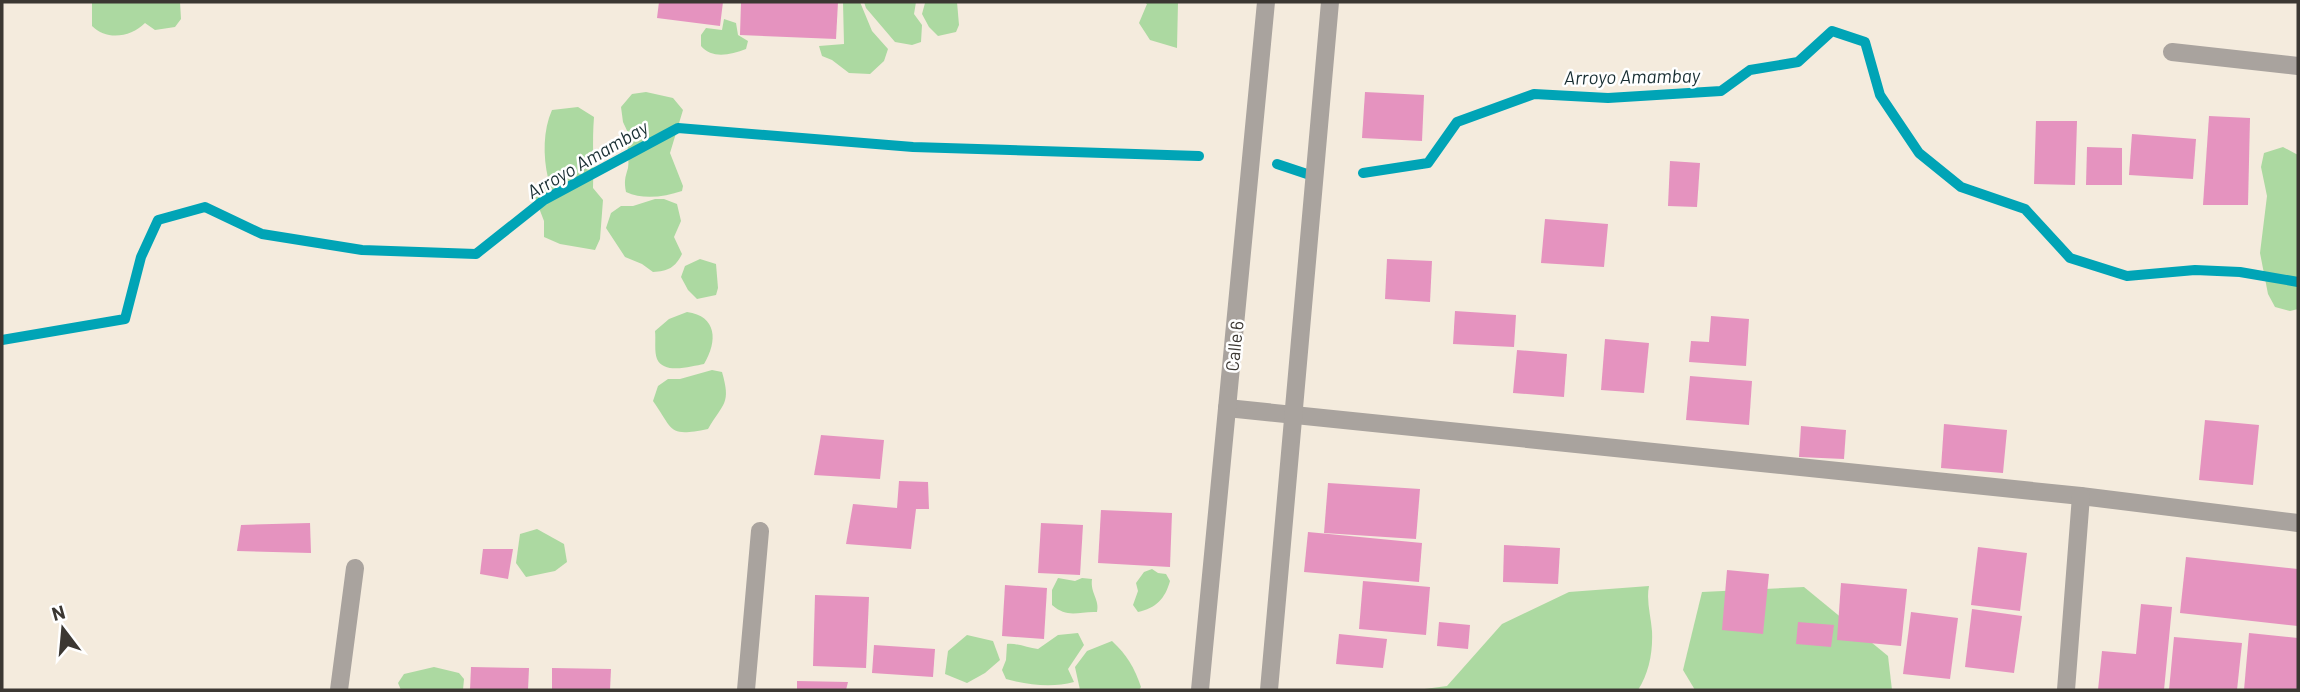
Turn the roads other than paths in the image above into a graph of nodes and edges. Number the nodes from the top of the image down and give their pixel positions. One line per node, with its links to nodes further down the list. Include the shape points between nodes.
1 (1266, 2): 5 (street, Calle 6)
2 (1330, 2): 6 (street)
3 (2172, 52): 4 (street)
4 (2298, 66)
5 (1227, 408): 6 (street); 13 (street, Calle 6)
6 (1294, 417): 7 (street); 14 (street)
7 (2081, 496): 8 (street); 15 (street)
8 (2298, 523)
9 (761, 531): 12 (street)
10 (355, 568): 11 (street)
11 (339, 690)
12 (746, 690)
13 (1200, 690)
14 (1269, 690)
15 (2066, 690)

